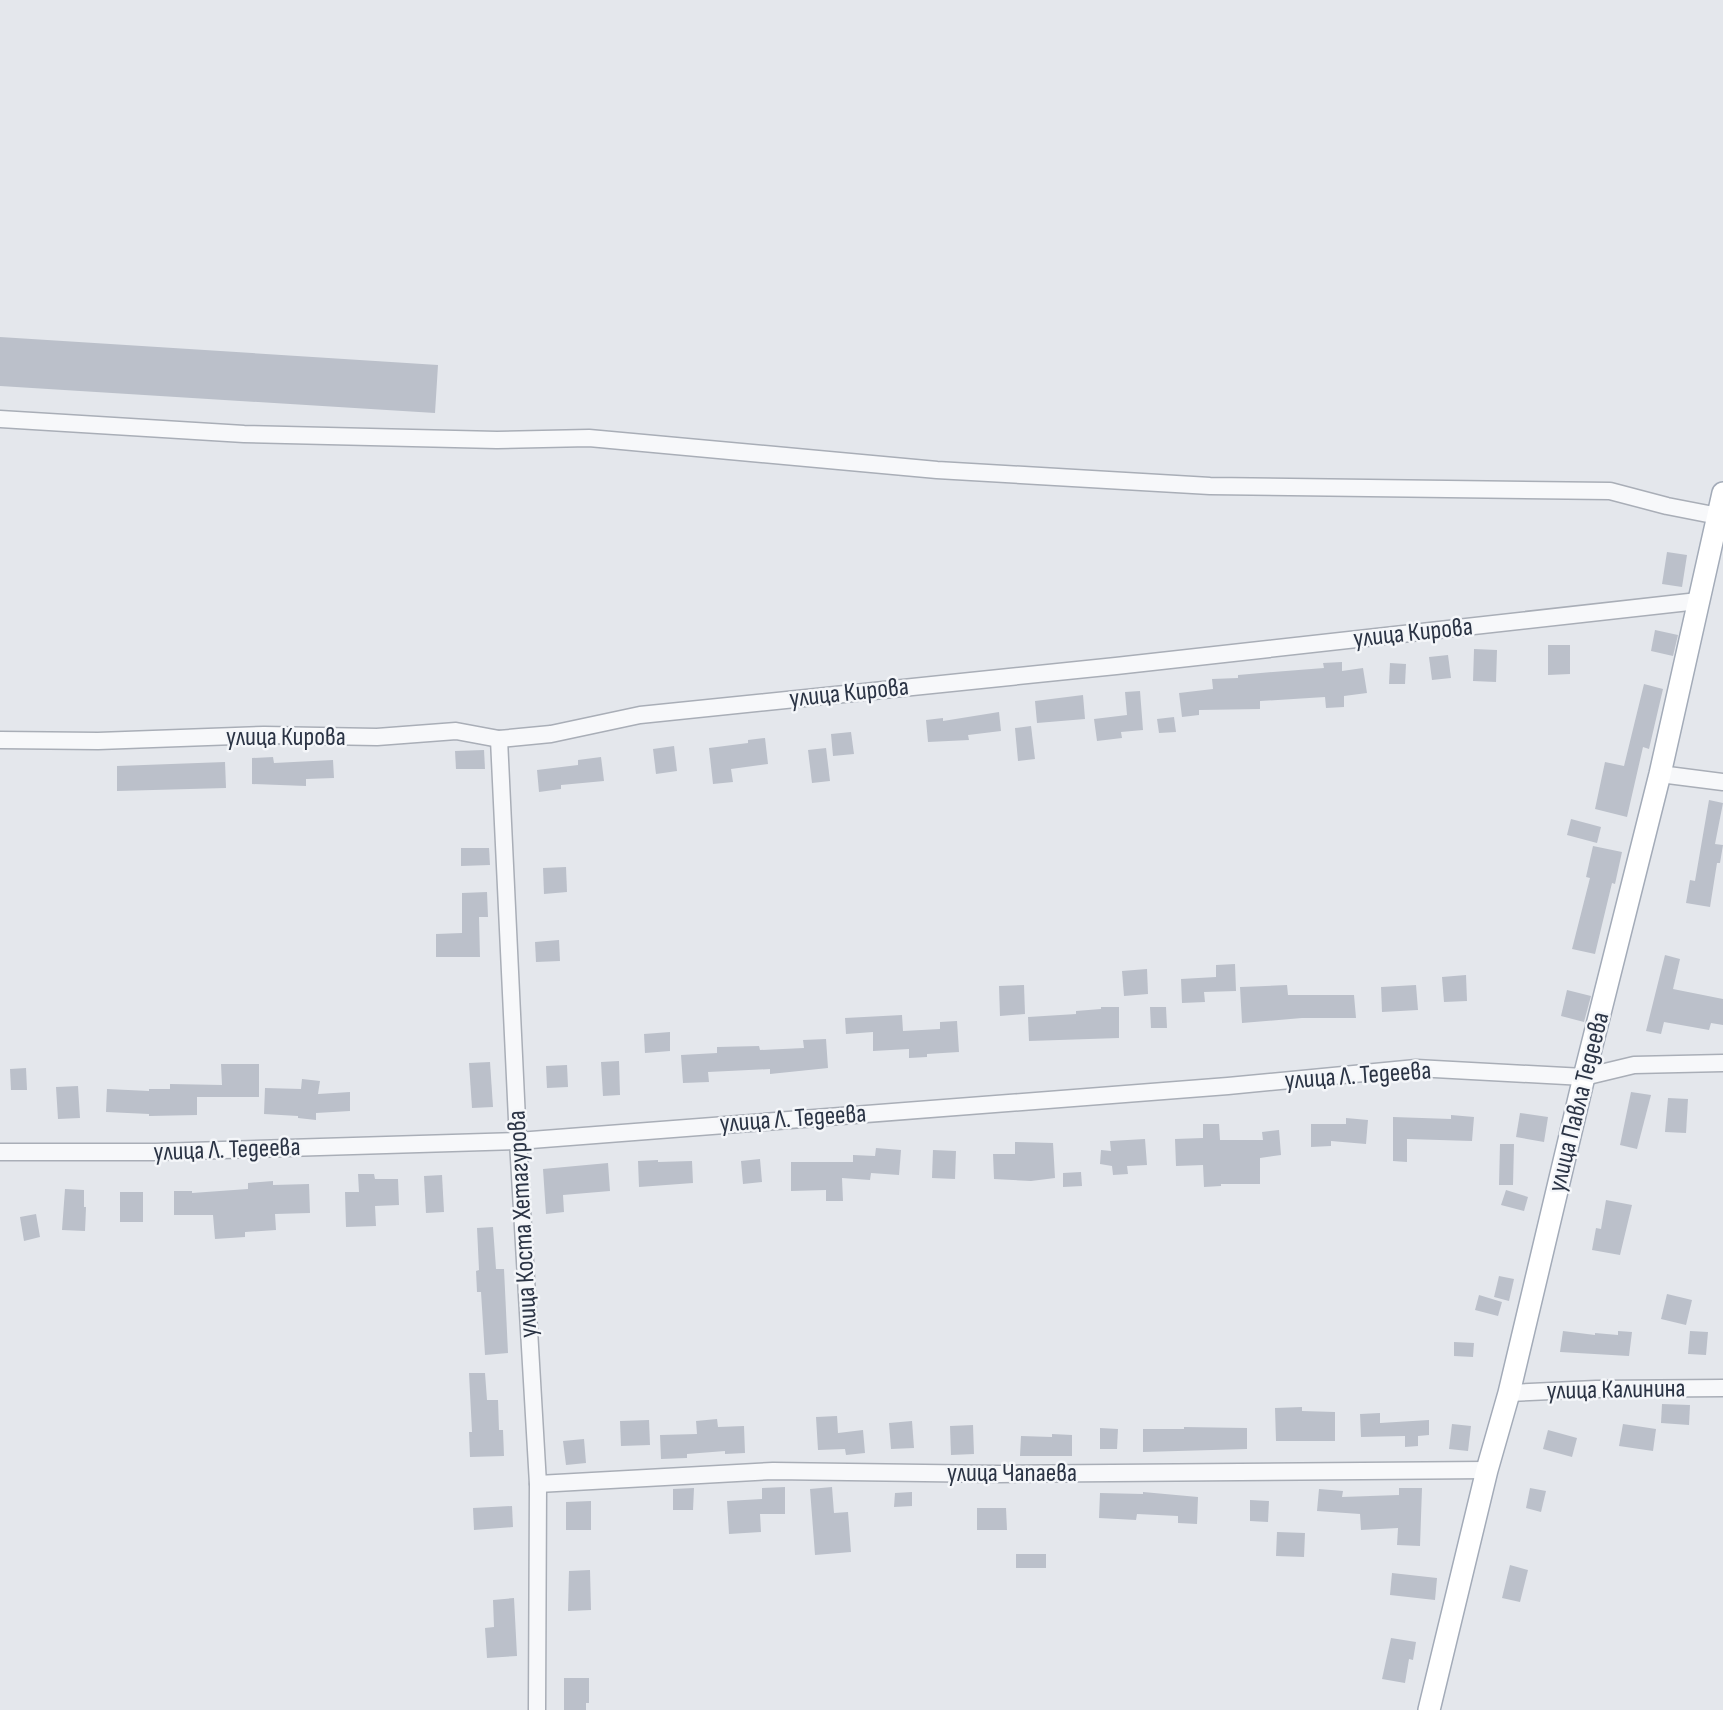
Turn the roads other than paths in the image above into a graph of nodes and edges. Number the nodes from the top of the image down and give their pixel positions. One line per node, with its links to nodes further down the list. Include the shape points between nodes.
1 (0, 419): 3 (street, via 244,434 589,438 937,470 1210,486 1610,491)
2 (1723, 493): 3 (main road, улица Павла Тедеева)
3 (1720, 517): 4 (main road, улица Павла Тедеева)
4 (1698, 601): 5 (street, улица Кирова, via 640,715 551,734); 7 (main road, улица Павла Тедеева)
5 (499, 739): 6 (street, улица Кирова, via 457,731 377,737); 11 (street, улица Коста Хетагурова)
6 (0, 740)
7 (1660, 774): 8 (street); 10 (main road, улица Павла Тедеева)
8 (1723, 782)
9 (1723, 1063): 10 (street, улица Л. Тедеева, via 1634,1065)
10 (1584, 1077): 11 (street, улица Л. Тедеева, via 1416,1068); 14 (main road, улица Павла Тедеева)
11 (518, 1140): 12 (street, улица Л. Тедеева, via 156,1152); 16 (street, улица Коста Хетагурова)
12 (0, 1152)
13 (1723, 1388): 14 (street, улица Калинина)
14 (1509, 1394): 15 (main road, улица Павла Тедеева)
15 (1487, 1470): 16 (street, улица Чапаева, via 773,1471); 18 (main road, улица Павла Тедеева)
16 (538, 1485): 17 (street, улица Коста Хетагурова)
17 (537, 1710)
18 (1429, 1710)

